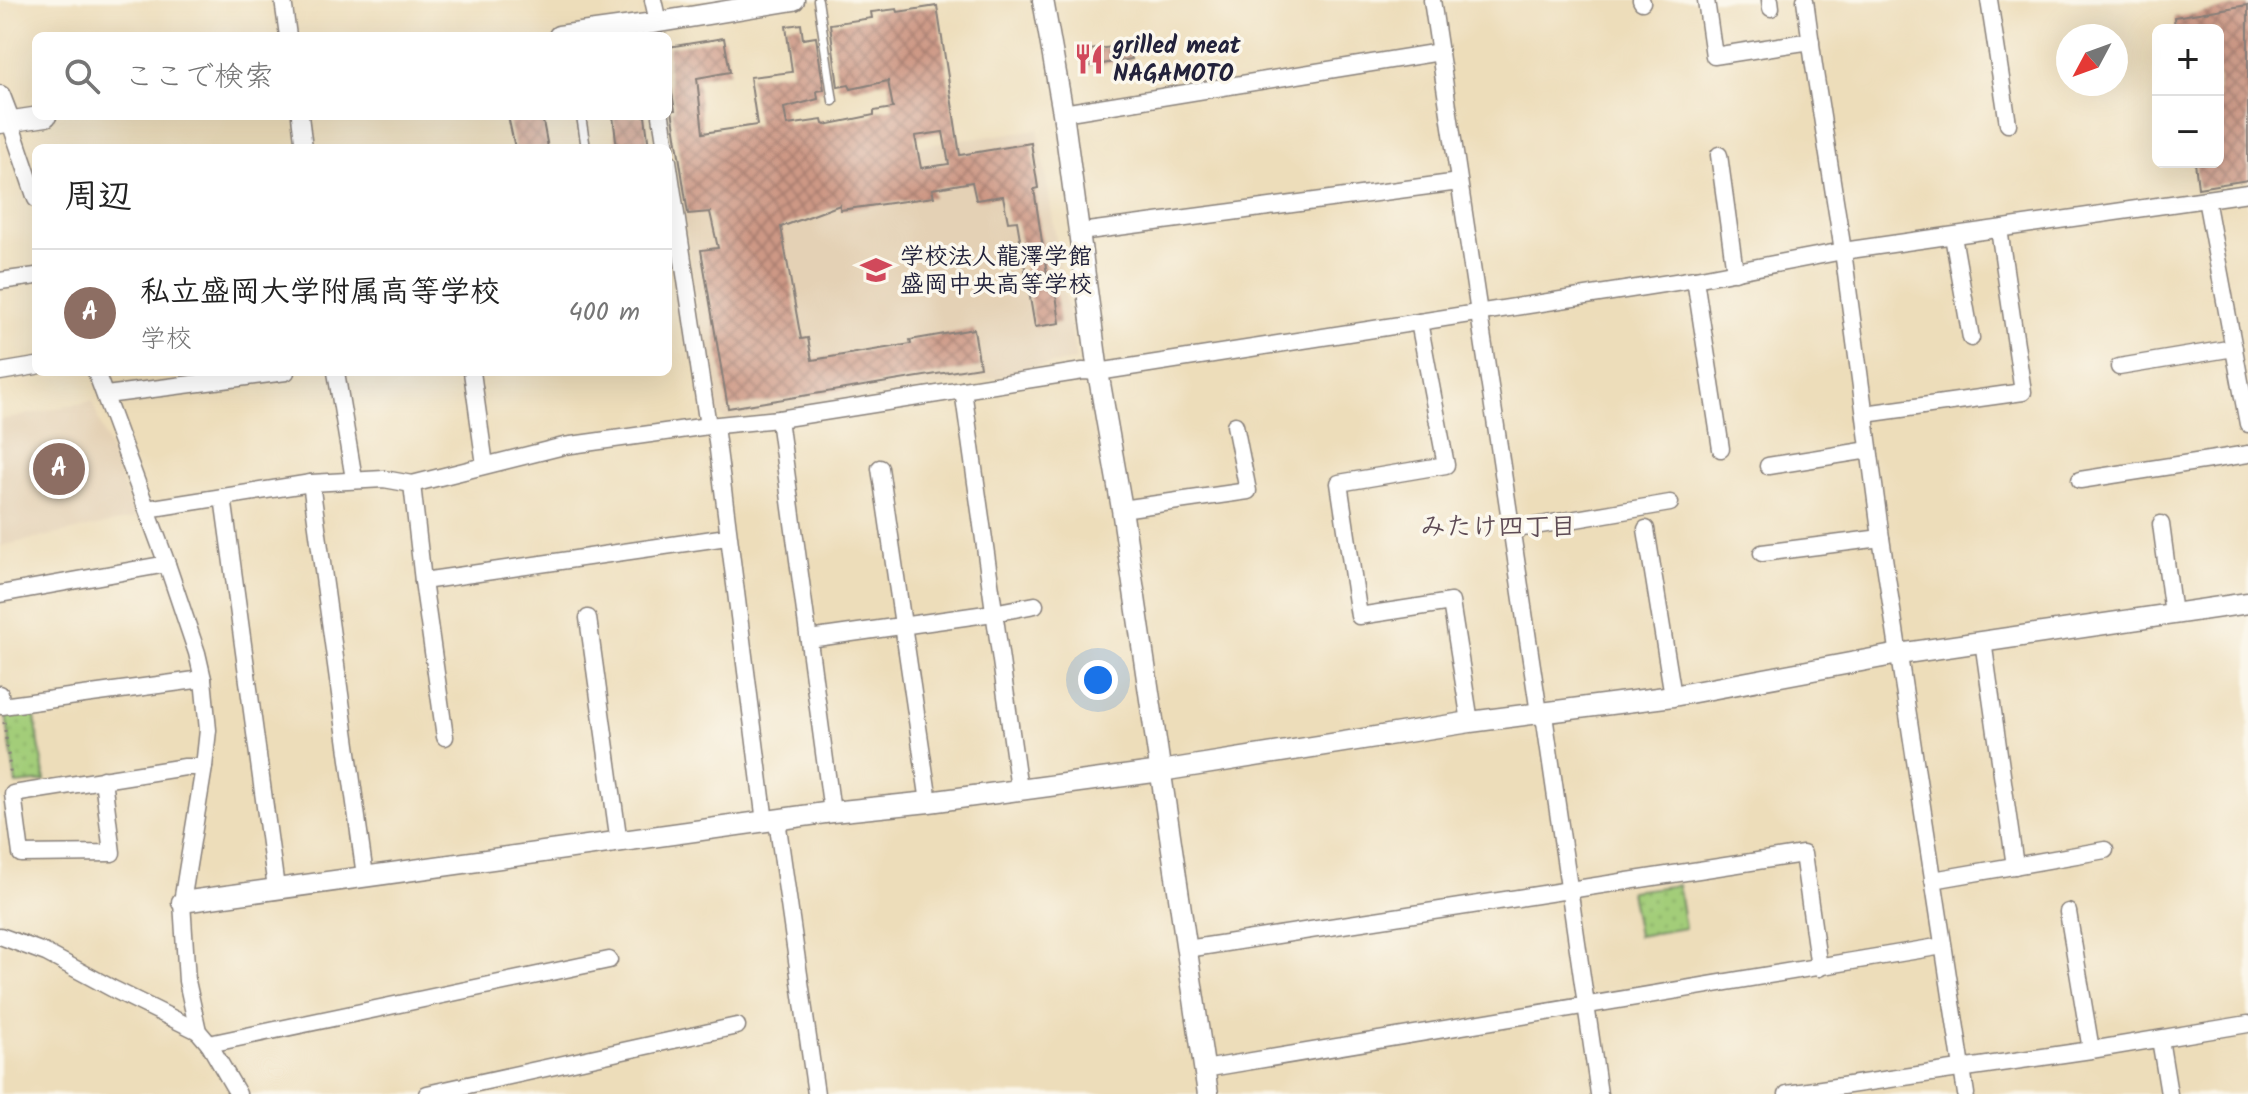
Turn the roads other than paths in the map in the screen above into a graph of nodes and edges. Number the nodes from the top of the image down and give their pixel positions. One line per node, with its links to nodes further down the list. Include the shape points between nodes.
1 (283, 0): 11 (street)
2 (653, 0): 10 (street)
3 (794, 0): 10 (street)
4 (818, 0): 16 (lane)
5 (1043, 0): 17 (street)
6 (1432, 0): 14 (street)
7 (1706, 0): 13 (street, via 1714,56)
8 (1805, 0): 13 (street)
9 (1989, 0): 23 (street)
10 (651, 28): 12 (street)
11 (287, 32)
12 (605, 32)
13 (1811, 41): 36 (street)
14 (1440, 52): 17 (street); 28 (street)
15 (0, 96): 22 (street)
16 (833, 101)
17 (1063, 113): 34 (street)
18 (32, 118): 22 (street)
19 (300, 120): 24 (street)
20 (582, 120): 25 (lane)
21 (662, 120): 26 (street)
22 (5, 122): 30 (street)
23 (2008, 124)
24 (304, 144)
25 (585, 144)
26 (665, 144)
27 (1719, 155): 37 (street)
28 (1459, 182): 34 (street); 41 (street)
29 (672, 185): 59 (street)
30 (32, 189)
31 (2248, 193): 32 (street)
32 (2206, 199): 33 (street); 44 (street)
33 (1999, 229): 35 (street); 55 (street, via 2023,392)
34 (1080, 232): 48 (street)
35 (1953, 236): 36 (street); 43 (street)
36 (1843, 251): 37 (street); 55 (street)
37 (1735, 272): 39 (street)
38 (32, 277): 40 (street)
39 (1695, 279): 41 (street); 60 (street)
40 (0, 281)
41 (1479, 313): 42 (street); 76 (street)
42 (1419, 322): 48 (street); 96 (street, via 1446,465 1339,483 1359,616 1451,602)
43 (1971, 338)
44 (2234, 348): 46 (street); 57 (street)
45 (32, 367): 47 (street)
46 (2119, 367)
47 (0, 372)
48 (1098, 372): 53 (street); 73 (street)
49 (98, 376): 54 (street)
50 (255, 376): 54 (street)
51 (337, 376): 66 (street)
52 (473, 376): 63 (street)
53 (963, 390): 56 (street); 85 (street)
54 (106, 395): 72 (street)
55 (1865, 414): 61 (street)
56 (779, 419): 59 (street); 89 (street)
57 (2248, 424)
58 (1235, 425): 73 (street, via 1248,491)
59 (712, 426): 63 (street, via 564,446); 77 (street)
60 (1721, 449)
61 (1869, 450): 64 (street); 78 (street)
62 (2248, 454): 67 (street)
63 (485, 465): 69 (street)
64 (1768, 466)
65 (880, 468): 88 (street)
66 (354, 479): 68 (street); 69 (street)
67 (2080, 480)
68 (311, 483): 70 (street); 108 (street)
69 (412, 484): 81 (street)
70 (223, 497): 72 (street); 110 (street)
71 (1670, 503): 76 (street)
72 (147, 509): 80 (street)
73 (1122, 509): 99 (street)
74 (2161, 524): 86 (street)
75 (1646, 529): 93 (street)
76 (1511, 530): 95 (street)
77 (727, 537): 81 (street); 104 (street)
78 (1881, 538): 79 (street); 91 (street)
79 (1762, 553)
80 (167, 564): 82 (street); 92 (street)
81 (423, 581): 97 (street)
82 (0, 594)
83 (2248, 603): 86 (street)
84 (1035, 605): 85 (street)
85 (993, 613): 88 (street); 101 (street)
86 (2173, 614): 90 (street)
87 (588, 618): 105 (street)
88 (902, 625): 89 (street); 102 (street)
89 (809, 639): 103 (street)
90 (1983, 641): 91 (street); 107 (street)
91 (1899, 654): 93 (street); 109 (street)
92 (203, 679): 94 (street); 98 (street, via 208,730)
93 (1673, 696): 95 (street)
94 (1, 700)
95 (1539, 713): 96 (street); 111 (street, via 1545,722)
96 (1470, 722): 99 (street)
97 (445, 737)
98 (204, 767): 100 (street); 112 (street)
99 (1161, 771): 101 (street); 116 (street)
100 (103, 779): 100 (street, via 13,794 21,854 112,853)
101 (1019, 789): 102 (street)
102 (929, 802): 103 (street)
103 (832, 812): 104 (street)
104 (771, 821): 105 (street); 129 (street)
105 (619, 843): 108 (street)
106 (2105, 850): 107 (street)
107 (2015, 866): 109 (street)
108 (365, 876): 110 (street)
109 (1933, 880): 115 (street)
110 (276, 888): 112 (street)
111 (1570, 889): 116 (street); 118 (street, via 1803,854); 119 (street)
112 (182, 902): 122 (street, via 187,981)
113 (2068, 912): 124 (street)
114 (0, 936): 122 (street, via 46,953)
115 (1943, 946): 118 (street); 126 (street)
116 (1187, 949): 125 (street)
117 (609, 960): 122 (street)
118 (1819, 968): 119 (street)
119 (1586, 1006): 125 (street); 131 (street)
120 (2248, 1024): 123 (street)
121 (737, 1026): 128 (street)
122 (203, 1037): 127 (street)
123 (2160, 1039): 124 (street); 134 (street)
124 (2091, 1050): 126 (street)
125 (1204, 1069): 130 (street)
126 (1962, 1069): 132 (street); 133 (street)
127 (238, 1094)
128 (427, 1094)
129 (816, 1094)
130 (1208, 1094)
131 (1599, 1094)
132 (1787, 1094)
133 (1966, 1094)
134 (2169, 1094)

